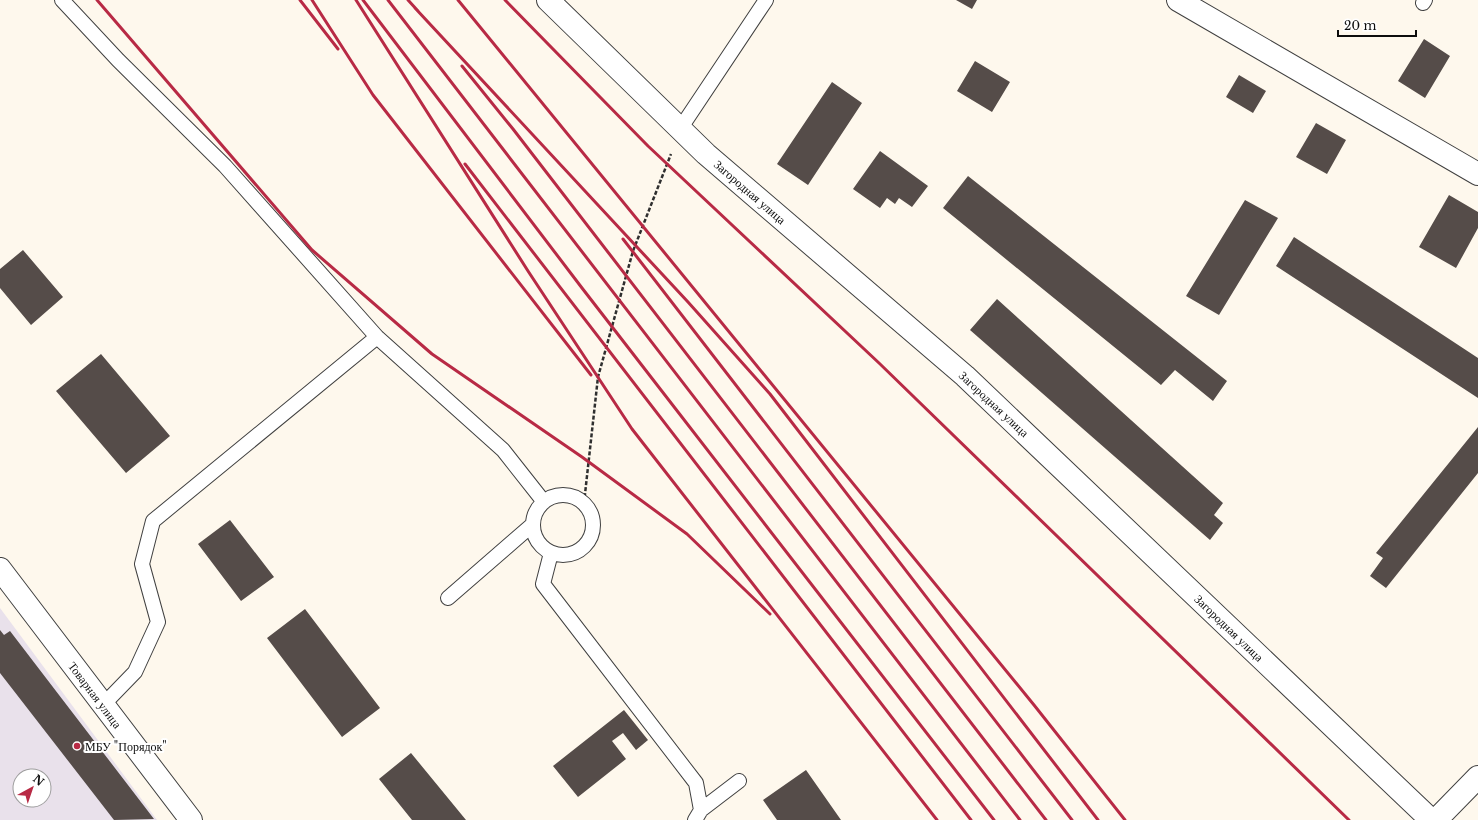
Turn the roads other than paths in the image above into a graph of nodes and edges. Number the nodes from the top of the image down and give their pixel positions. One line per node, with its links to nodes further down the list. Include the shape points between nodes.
1 (62, 0): 7 (lane, via 118,60 225,166)
2 (548, 0): 5 (street, Загородная улица)
3 (766, 0): 5 (lane)
4 (1178, 0): 6 (street)
5 (680, 129): 18 (street, Загородная улица, via 965,376)
6 (1478, 174)
7 (377, 337): 8 (lane, via 503,450); 13 (lane, via 153,521 142,564 158,622 135,672)
8 (544, 502): 9 (lane); 10 (lane, via 556,496 576,498 584,503 594,521 590,541 584,548 566,556)
9 (532, 525): 10 (lane, via 539,544); 12 (lane)
10 (551, 552): 16 (lane, via 543,584 696,783)
11 (0, 569): 13 (street, Товарная улица)
12 (448, 598)
13 (102, 705): 17 (street, Товарная улица)
14 (1478, 777): 19 (street)
15 (740, 781): 16 (lane)
16 (698, 815)
17 (191, 820)
18 (1431, 820)
19 (1436, 820)

